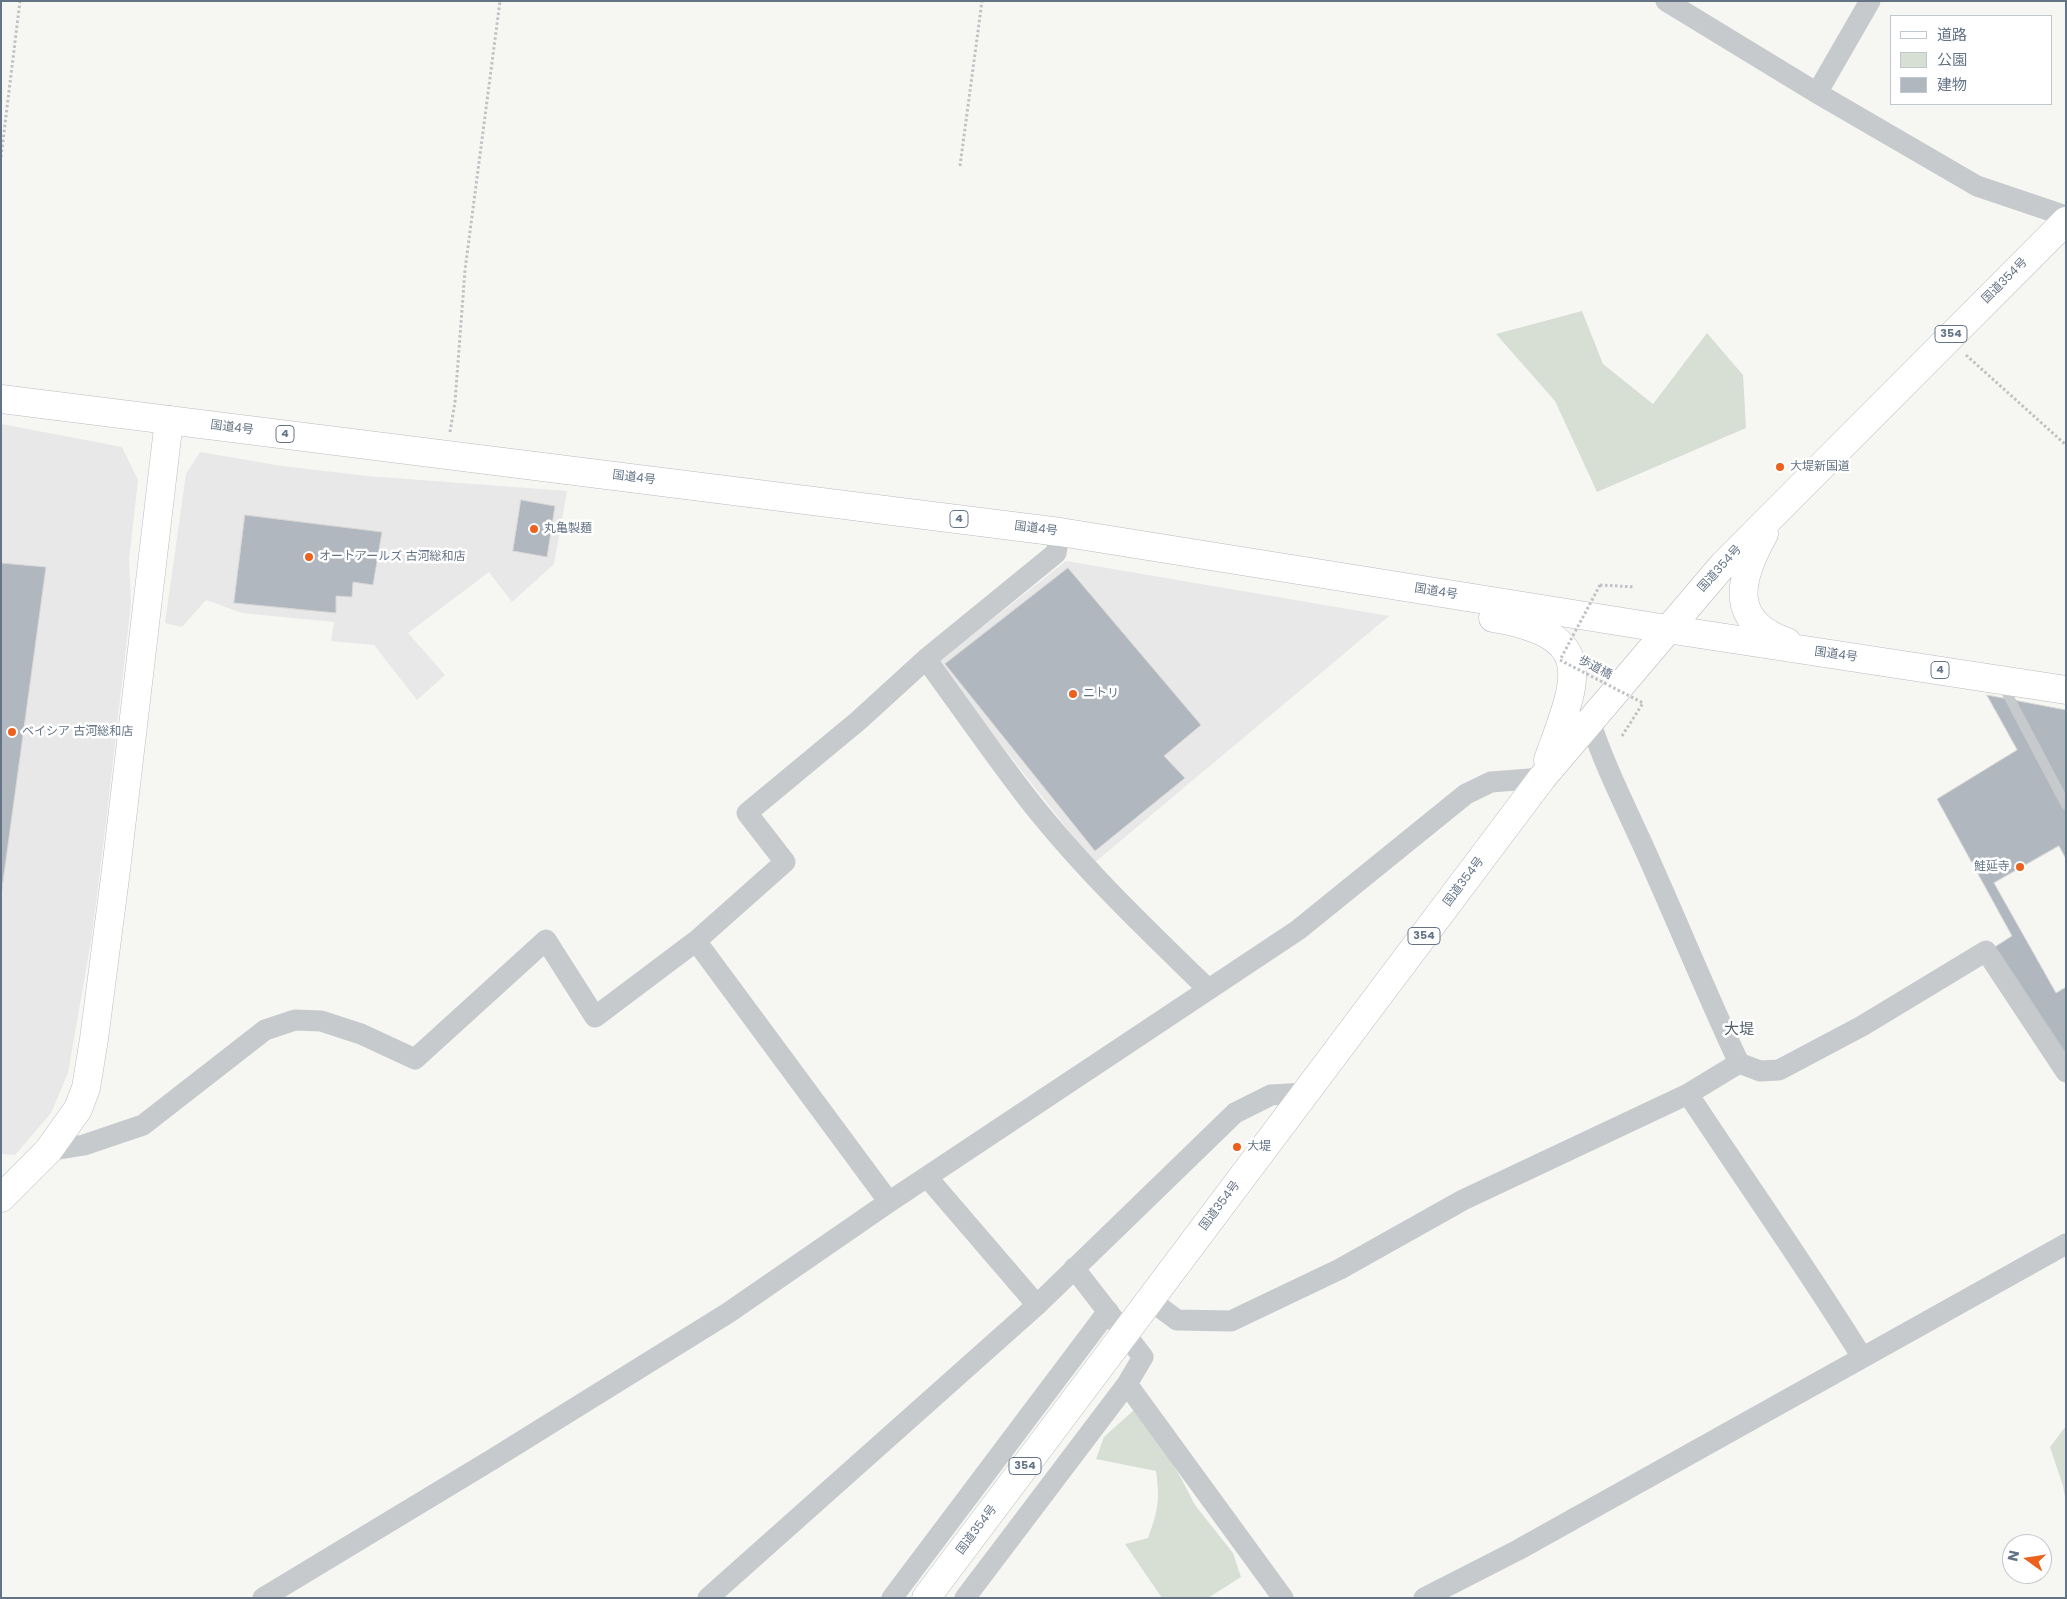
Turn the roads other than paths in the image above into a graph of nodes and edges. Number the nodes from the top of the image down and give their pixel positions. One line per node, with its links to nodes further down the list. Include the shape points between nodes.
1 (1666, 1): 3 (street)
2 (1870, 1): 3 (street)
3 (1817, 93): 4 (street, via 1976,186)
4 (2066, 216)
5 (2066, 222): 8 (main road, 国道354号 / 354)
6 (1, 399): 7 (main road, 国道4号 / 4)
7 (169, 420): 9 (main road, 国道4号 / 4); 25 (main road, via 94,1040 86,1088 78,1109)
8 (1778, 508): 11 (main road, 国道354号 / 354); 12 (main road, via 1745,573 1744,606 1751,620 1762,630)
9 (1060, 532): 10 (main road, 国道4号 / 4); 13 (street, via 1056,553)
10 (1421, 589): 11 (main road, 国道4号 / 4); 17 (main road, via 1459,612 1543,630 1566,650 1572,662 1570,692)
11 (1666, 630): 12 (main road, 国道4号 / 4); 16 (main road, 国道354号 / 354)
12 (1814, 652): 14 (main road, 国道4号 / 4)
13 (926, 659): 19 (street, via 858,721 747,813 785,862); 20 (street, via 1022,791 1077,856)
14 (2000, 679): 15 (main road, 国道4号 / 4); 18 (lane)
15 (2066, 690)
16 (1590, 721): 17 (main road, 国道354号 / 354); 21 (street, via 1599,749)
17 (1542, 778): 20 (street, via 1491,782 1466,794 1298,930); 23 (main road, 国道354号 / 354)
18 (2066, 805)
19 (696, 941): 25 (street, via 595,1016 546,940 415,1060 361,1034 321,1021 295,1020 265,1030 143,1125 84,1146); 28 (street)
20 (1208, 989): 26 (street)
21 (1739, 1063): 22 (street, via 1760,1071 1779,1070 1862,1026 1986,951); 24 (street)
22 (2066, 1072)
23 (1305, 1093): 30 (street, via 1271,1095 1235,1113); 31 (main road, 国道354号 / 354)
24 (1688, 1094): 31 (street, via 1464,1200 1340,1269 1231,1321 1177,1320); 35 (street, via 1817,1284)
25 (48, 1151): 27 (main road)
26 (927, 1177): 28 (street); 32 (street)
27 (1, 1198)
28 (889, 1202): 37 (street, via 728,1313)
29 (2066, 1244): 35 (street)
30 (1074, 1268): 32 (street); 33 (street)
31 (1150, 1300): 34 (main road, 国道354号 / 354)
32 (1036, 1305): 38 (street)
33 (1108, 1311): 34 (street); 39 (street)
34 (1125, 1334): 36 (street, via 1143,1357); 40 (main road, 国道354号 / 354)
35 (1862, 1357): 43 (street, via 1518,1550)
36 (1127, 1384): 41 (street); 42 (street)
37 (263, 1598)
38 (708, 1598)
39 (892, 1598)
40 (926, 1598)
41 (965, 1598)
42 (1283, 1598)
43 (1424, 1598)

